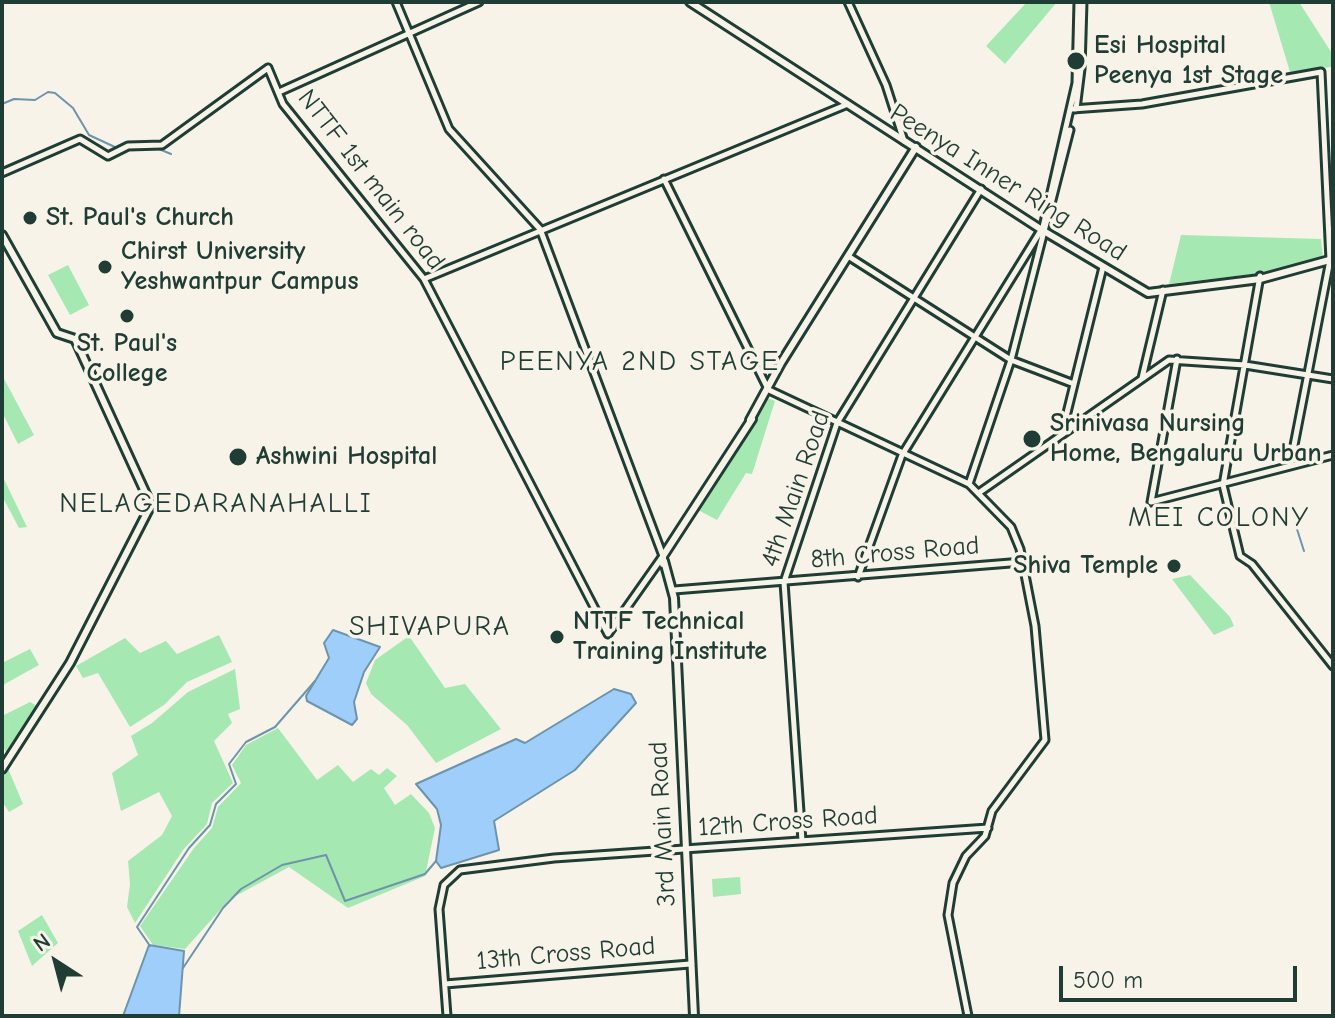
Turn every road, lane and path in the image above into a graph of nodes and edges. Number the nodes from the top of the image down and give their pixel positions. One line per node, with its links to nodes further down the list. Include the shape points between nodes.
1 (396, 2): 6 (street)
2 (479, 2): 6 (street)
3 (692, 2): 8 (main road, Peenya Inner Ring Road)
4 (848, 2): 10 (street)
5 (1080, 2): 9 (street)
6 (410, 34): 7 (street); 14 (street, via 449,129)
7 (279, 92): 11 (street, via 268,68 162,145 128,146 108,156 80,139); 21 (street, NTTF 1st main road, via 283,104)
8 (845, 103): 10 (main road, Peenya Inner Ring Road); 12 (street)
9 (1074, 109): 15 (street); 18 (street, via 1142,104 1321,72)
10 (911, 144): 13 (main road, Peenya Inner Ring Road); 15 (main road, Peenya Inner Ring Road); 17 (main road, via 887,196)
11 (2, 173)
12 (664, 179): 14 (street); 32 (street)
13 (981, 189): 15 (main road, Peenya Inner Ring Road); 23 (street, 4th Main Road)
14 (540, 229): 21 (street); 41 (street)
15 (1044, 230): 19 (main road, Peenya Inner Ring Road); 22 (main road, Peenya Inner Ring Road, via 1133,282); 24 (street); 26 (street)
16 (2, 235): 48 (main road, via 57,333 75,339 151,505 70,663)
17 (848, 256): 23 (street); 32 (main road)
18 (1332, 258): 20 (main road, Peenya Inner Ring Road); 28 (street)
19 (1103, 267): 22 (main road, Peenya Inner Ring Road, via 1148,293); 31 (street)
20 (1260, 278): 22 (main road, Peenya Inner Ring Road); 27 (street)
21 (424, 279): 41 (street, NTTF 1st main road, via 608,634)
22 (1163, 290): 29 (street)
23 (914, 298): 24 (street); 33 (street, 4th Main Road)
24 (975, 337): 26 (street); 35 (street)
25 (1177, 359): 27 (street); 29 (street); 39 (street, via 1151,502)
26 (1011, 360): 31 (street); 38 (street)
27 (1245, 365): 28 (street); 39 (street)
28 (1306, 376): 30 (street); 37 (street)
29 (1142, 379): 34 (street)
30 (1333, 379)
31 (1074, 384): 34 (street)
32 (768, 389): 33 (street); 41 (main road)
33 (837, 423): 35 (street); 44 (street, 4th Main Road)
34 (1062, 434): 40 (street)
35 (902, 455): 38 (street); 43 (street)
36 (1333, 455): 37 (street)
37 (1290, 466): 39 (street)
38 (969, 484): 40 (street)
39 (1223, 485): 47 (street, via 1240,556)
40 (980, 492): 42 (street, via 1011,527)
41 (665, 556): 45 (main road, 3rd Main Road); 46 (main road, 3rd Main Road)
42 (1023, 562): 43 (street, 8th Cross Road); 49 (street, via 1035,626 1045,740 992,811)
43 (858, 577): 44 (street, 8th Cross Road)
44 (784, 582): 45 (street, 8th Cross Road); 50 (street, 4th Main Road)
45 (674, 590): 46 (main road, 3rd Main Road)
46 (675, 629): 51 (main road, 3rd Main Road)
47 (1333, 666)
48 (2, 769)
49 (988, 828): 50 (street, 12th Cross Road); 56 (street, via 966,856 949,900)
50 (802, 841): 51 (street, 12th Cross Road)
51 (685, 849): 52 (main road, 3rd Main Road); 53 (street, 12th Cross Road, via 554,858 453,873 444,885 439,909)
52 (690, 964): 53 (street, 13th Cross Road); 55 (main road, 3rd Main Road)
53 (445, 984): 54 (street, 12th Cross Road)
54 (447, 1016)
55 (694, 1016)
56 (968, 1016)

